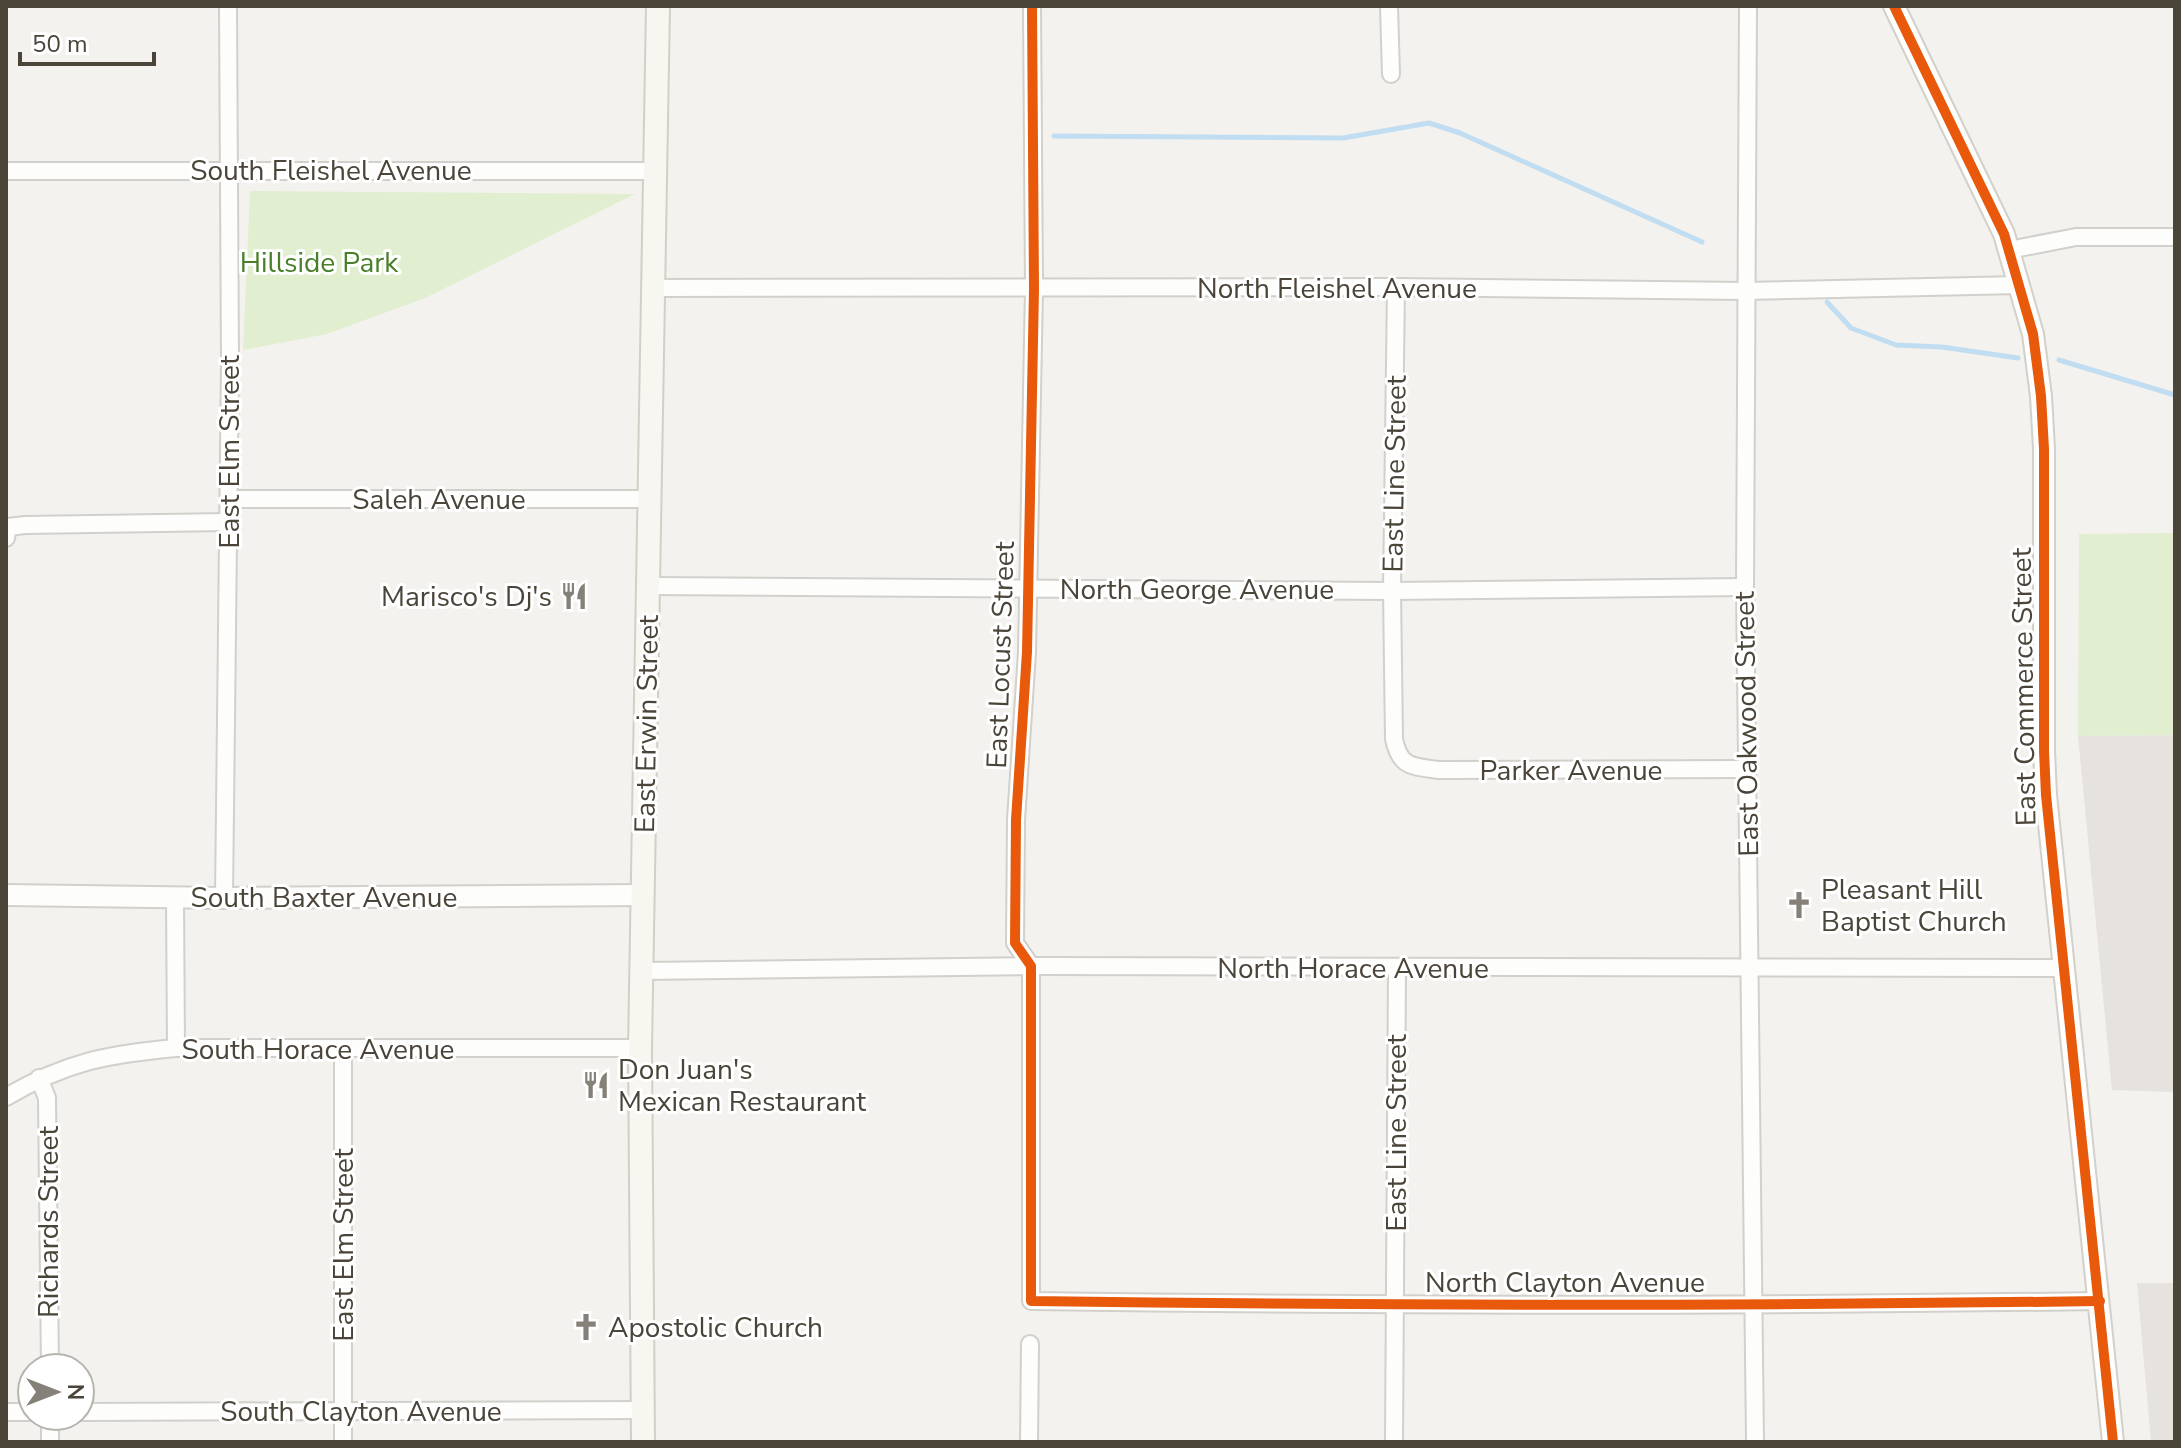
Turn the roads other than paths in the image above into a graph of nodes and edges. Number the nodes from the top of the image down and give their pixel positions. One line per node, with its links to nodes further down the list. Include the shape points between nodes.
1 (228, 6): 8 (street, East Elm Street)
2 (658, 6): 10 (main road, East Erwin Street)
3 (1032, 6): 16 (street, East Locust Street)
4 (1389, 6): 7 (street)
5 (1748, 6): 17 (street, East Oakwood Street)
6 (1894, 6): 12 (street, East Commerce Street)
7 (1391, 74)
8 (227, 170): 9 (street, South Fleishel Avenue); 10 (street, South Fleishel Avenue); 18 (street, East Elm Street)
9 (6, 171)
10 (656, 171): 15 (main road, East Erwin Street)
11 (2175, 237): 12 (street, via 2076,237)
12 (2009, 250): 13 (street, East Commerce Street)
13 (2020, 285): 17 (street, North Fleishel Avenue); 34 (street, East Commerce Street, via 2041,396 2044,751)
14 (1396, 287): 16 (street, North Fleishel Avenue); 17 (street, North Fleishel Avenue); 25 (street, East Line Street)
15 (655, 288): 16 (street, North Fleishel Avenue); 19 (main road, East Erwin Street)
16 (1034, 289): 24 (street, East Locust Street)
17 (1745, 291): 23 (street, East Oakwood Street)
18 (229, 499): 19 (street, Saleh Avenue); 20 (street, East Elm Street)
19 (649, 499): 22 (main road, East Erwin Street)
20 (228, 522): 21 (street); 31 (street, East Elm Street)
21 (7, 533)
22 (649, 586): 24 (street, North George Avenue); 29 (main road, East Erwin Street)
23 (1745, 587): 25 (street, North George Avenue); 27 (street, East Oakwood Street)
24 (1028, 588): 25 (street, North George Avenue); 32 (street, East Locust Street, via 1015,943)
25 (1392, 591): 26 (street, East Line Street)
26 (1398, 757): 27 (street, Parker Avenue, via 1415,767 1439,770)
27 (1746, 769): 33 (street, East Oakwood Street)
28 (6, 895): 30 (street, South Baxter Avenue)
29 (643, 895): 31 (street, South Baxter Avenue); 36 (main road, East Erwin Street)
30 (175, 897): 31 (street, South Baxter Avenue); 37 (street)
31 (224, 898)
32 (1031, 966): 35 (street, North Horace Avenue); 36 (street, North Horace Avenue); 42 (street, East Locust Street)
33 (1749, 968): 34 (street, North Horace Avenue); 35 (street, North Horace Avenue); 45 (street, East Oakwood Street)
34 (2063, 968): 43 (street, East Commerce Street)
35 (1397, 969): 44 (street, East Line Street)
36 (643, 971): 38 (main road, East Erwin Street)
37 (176, 1048): 39 (street, South Horace Avenue); 40 (street, South Horace Avenue, via 117,1053)
38 (640, 1048): 39 (street, South Horace Avenue); 49 (main road, East Erwin Street)
39 (343, 1049): 48 (street, East Elm Street)
40 (39, 1078): 41 (street, South Horace Avenue); 47 (street, Richards Street, via 47,1098)
41 (6, 1097)
42 (1031, 1301): 44 (street, North Clayton Avenue)
43 (2100, 1301): 45 (street, North Clayton Avenue); 56 (street, East Commerce Street)
44 (1394, 1306): 45 (street, North Clayton Avenue); 54 (street, East Line Street)
45 (1755, 1306): 55 (street, East Oakwood Street)
46 (1030, 1344): 53 (street)
47 (50, 1352)
48 (343, 1410): 49 (street, South Clayton Avenue); 50 (street, South Clayton Avenue); 51 (street, East Elm Street)
49 (643, 1410): 52 (main road, East Erwin Street)
50 (96, 1412)
51 (343, 1442)
52 (643, 1442)
53 (1029, 1442)
54 (1394, 1442)
55 (1755, 1442)
56 (2113, 1442)

